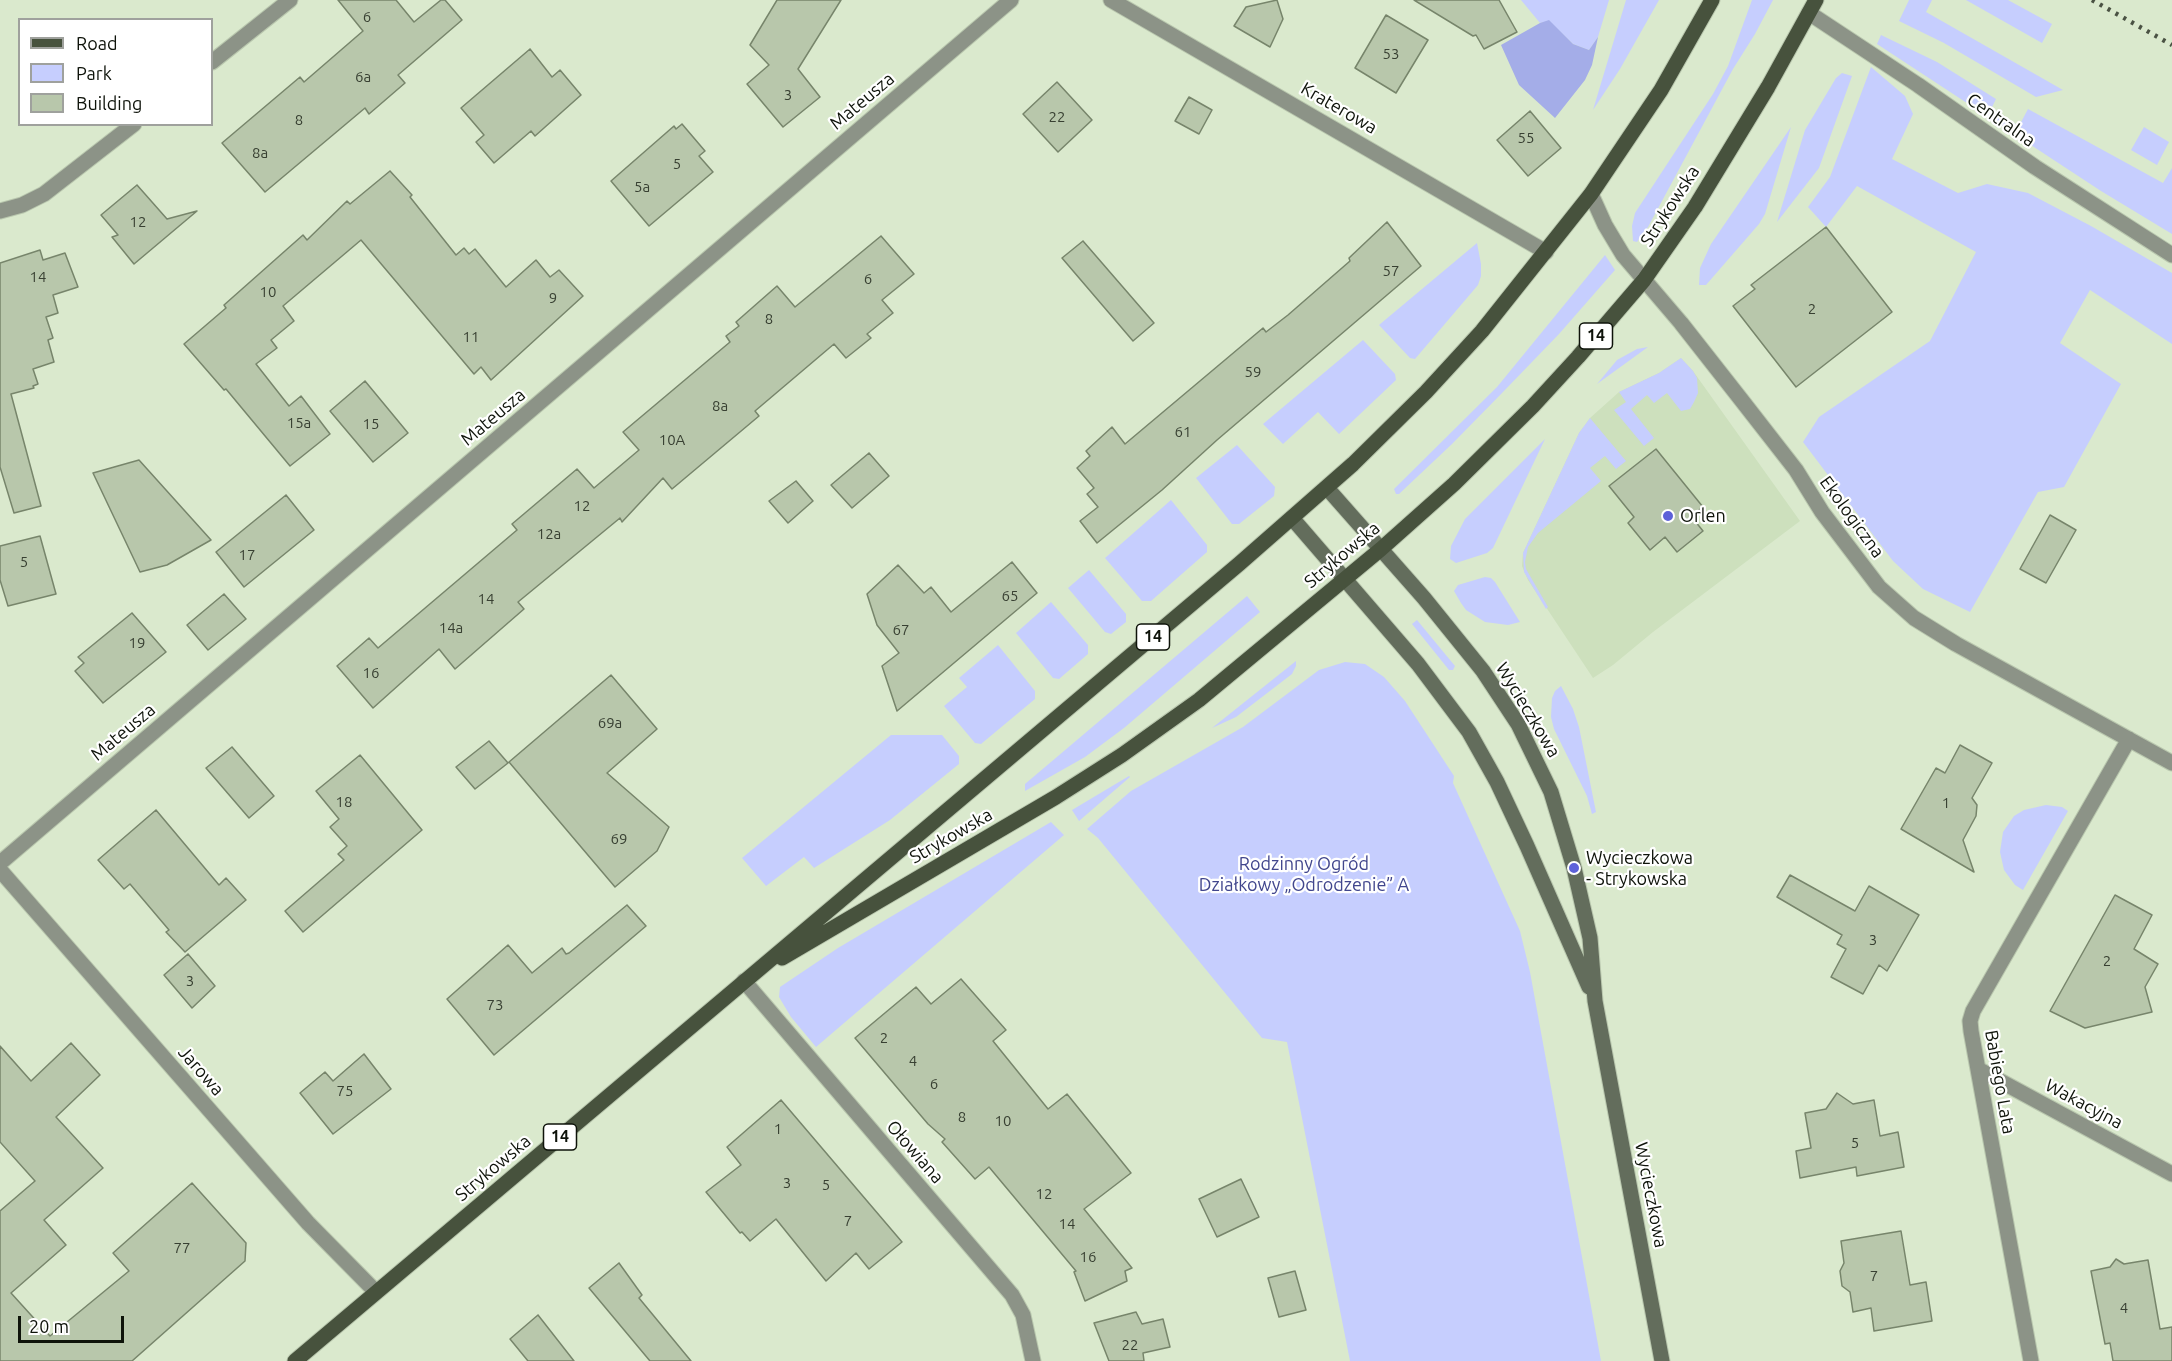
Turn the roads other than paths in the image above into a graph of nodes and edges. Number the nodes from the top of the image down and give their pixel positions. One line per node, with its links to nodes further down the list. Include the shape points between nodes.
1 (290, 0): 6 (street)
2 (1011, 0): 19 (street, Mateusza)
3 (1111, 0): 10 (street, Kraterowa)
4 (1712, 0): 8 (main road, Strykowska / 14, via 1661,90)
5 (1813, 7): 11 (street, Centralna, via 2035,167); 12 (main road, Strykowska / 14, via 1695,207)
6 (213, 61)
7 (131, 126): 9 (street, via 44,194)
8 (1591, 194): 10 (main road, Strykowska / 14); 12 (street, Ekologiczna, via 1623,255)
9 (0, 211)
10 (1546, 252): 13 (main road, Strykowska / 14, via 1426,392)
11 (2172, 255)
12 (1644, 280): 15 (main road, Strykowska / 14, via 1533,406); 17 (street, Ekologiczna, via 1796,470 1822,512 1879,587 1914,618 1956,644)
13 (1327, 488): 14 (main road, Strykowska / 14); 15 (street, Wycieczkowa)
14 (1292, 518): 16 (street, Wycieczkowa); 21 (main road, Strykowska / 14)
15 (1381, 549): 16 (main road, Strykowska / 14); 22 (street, Wycieczkowa, via 1484,671 1535,756 1551,792 1574,868 1590,938)
16 (1344, 579): 21 (main road, Strykowska / 14, via 1199,700 1122,755); 22 (street, Wycieczkowa, via 1418,664 1469,732 1512,814)
17 (2129, 740): 18 (street, Ekologiczna); 23 (street, Babiego Lata, via 1973,1011 1971,1031)
18 (2172, 763)
19 (0, 863)
20 (0, 870): 25 (street, Jarowa, via 308,1223)
21 (744, 981): 25 (main road, Strykowska / 14); 27 (street, Ołowiana, via 1012,1295 1023,1315)
22 (1594, 1001): 28 (street, Wycieczkowa)
23 (1978, 1070): 24 (street, Wakacyjna); 29 (street, Babiego Lata)
24 (2172, 1174)
25 (376, 1293): 26 (main road, Strykowska / 14)
26 (295, 1361)
27 (1033, 1361)
28 (1662, 1361)
29 (2031, 1361)

